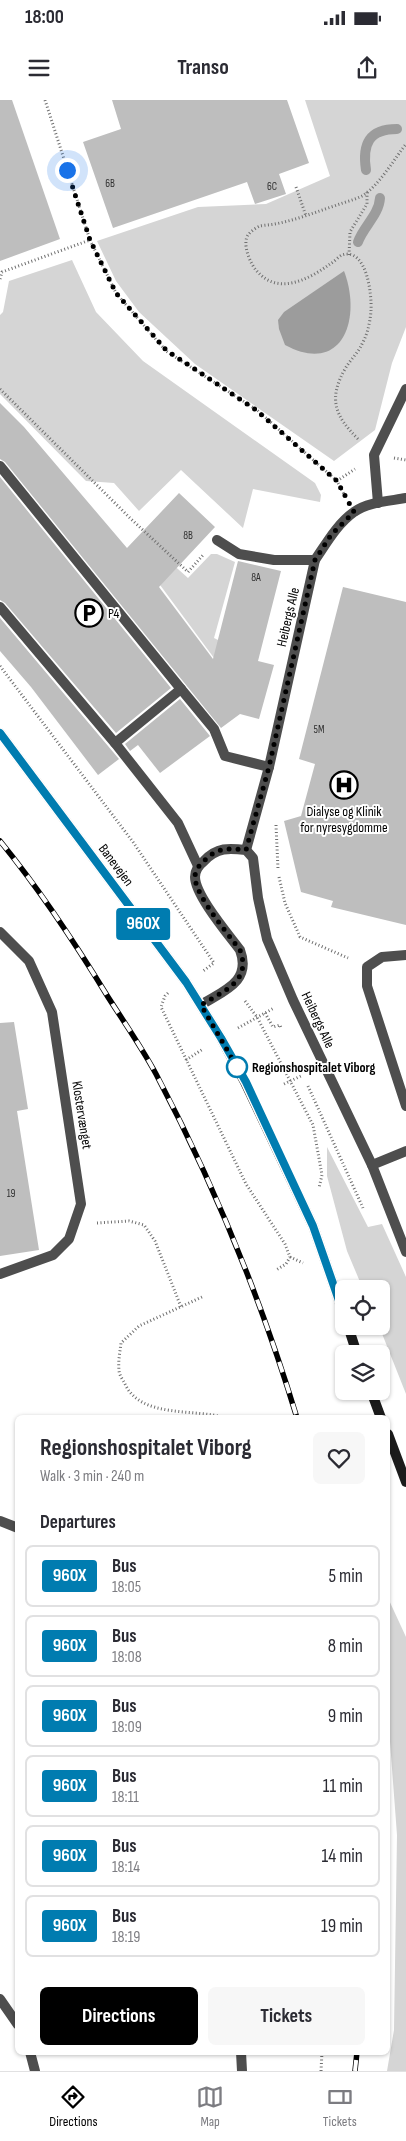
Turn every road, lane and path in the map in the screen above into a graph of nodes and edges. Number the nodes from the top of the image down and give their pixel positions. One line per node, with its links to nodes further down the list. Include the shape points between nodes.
1 (45, 100): 6 (path)
2 (406, 144): 4 (path)
3 (296, 187): 5 (path)
4 (367, 191): 5 (path); 7 (path, via 368,204 350,232)
5 (306, 216): 7 (path, via 259,226 248,234 246,243 256,270 281,286 293,284)
6 (90, 240): 8 (path, via 2,272); 13 (path, via 116,293 166,350 256,410)
7 (350, 254): 11 (path, via 361,261 372,301 369,325 362,344 336,387 336,406 343,424)
8 (0, 279)
9 (0, 389): 17 (path, via 188,572)
10 (406, 389): 11 (street)
11 (374, 456): 13 (path); 15 (street)
12 (0, 466): 20 (street)
13 (337, 481): 16 (path)
14 (406, 498): 15 (street, Heibergs Alle)
15 (378, 503): 16 (street, Heibergs Alle)
16 (354, 512): 18 (street, Heibergs Alle, via 331,535)
17 (217, 540): 18 (street, via 239,554 274,560)
18 (315, 560): 23 (street, Heibergs Alle)
19 (0, 607): 22 (street)
20 (181, 689): 22 (street); 23 (street, via 214,729 225,756)
21 (0, 732): 32 (main road, Banevejen)
22 (115, 743): 26 (street, via 178,823)
23 (269, 767): 24 (street, Heibergs Alle)
24 (256, 813): 25 (street, Heibergs Alle); 30 (path, via 276,816 278,874 285,903 300,937)
25 (246, 850): 26 (street, via 218,849); 41 (street, Heibergs Alle, via 253,858 267,939 292,1000)
26 (198, 866): 31 (street, via 195,877 198,891 240,950 243,960 242,972)
27 (0, 932): 43 (street, Klostervænget, via 29,961 52,1012 81,1204)
28 (406, 955): 30 (street, via 382,957)
29 (214, 963): 31 (path)
30 (367, 967): 39 (street, via 368,986)
31 (233, 985): 32 (street); 36 (path, via 257,1017)
32 (201, 1005): 44 (main road, Banevejen, via 246,1082)
33 (265, 1013): 34 (path, via 273,1027 280,1025)
34 (284, 1034)
35 (299, 1067): 36 (path, via 303,1076)
36 (290, 1081): 37 (path); 44 (path, via 314,1125 317,1140 322,1175)
37 (284, 1084)
38 (307, 1084): 42 (path, via 369,1221)
39 (406, 1106)
40 (406, 1151): 41 (street)
41 (372, 1165): 42 (street, Heibergs Alle)
42 (390, 1212): 45 (street, Heibergs Alle)
43 (74, 1226): 46 (street, Klostervænget, via 69,1239 52,1255); 49 (path, via 129,1221 144,1225 155,1241)
44 (313, 1226): 47 (main road, Banevejen)
45 (406, 1252)
46 (0, 1274)
47 (335, 1289)
48 (202, 1297): 49 (path)
49 (181, 1307): 51 (path, via 139,1326 121,1343 119,1372 129,1393 148,1405 173,1412)
50 (374, 1400): 52 (main road)
51 (212, 1415)
52 (380, 1415)
53 (390, 1439): 54 (main road)
54 (406, 1482)
55 (0, 1521): 56 (street)
56 (15, 1527)
57 (0, 1999): 58 (street)
58 (15, 2021)
59 (31, 2055): 62 (street)
60 (241, 2055): 63 (street)
61 (322, 2055): 64 (path)
62 (35, 2071)
63 (242, 2071)
64 (321, 2071)

